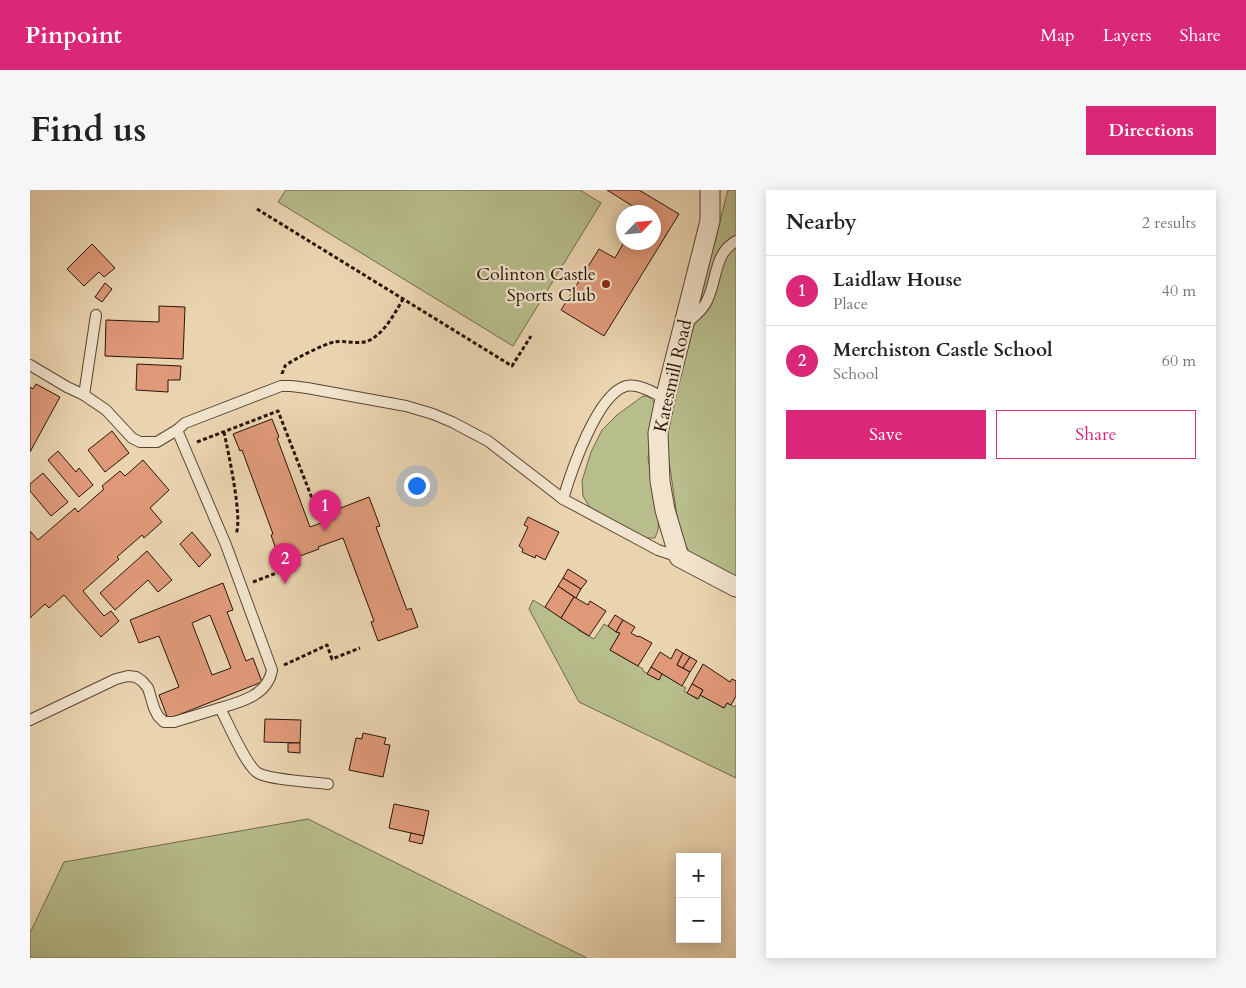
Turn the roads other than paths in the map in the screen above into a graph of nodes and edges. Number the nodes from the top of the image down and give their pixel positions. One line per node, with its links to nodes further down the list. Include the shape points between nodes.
1 (710, 190): 4 (street, Katesmill Road, via 710,221)
2 (736, 241): 4 (lane, via 720,260 710,296 703,308)
3 (96, 315): 6 (lane)
4 (684, 326): 7 (street, Katesmill Road)
5 (30, 365): 6 (lane)
6 (84, 395): 8 (lane, via 106,410 132,438 140,442 157,442)
7 (665, 399): 9 (lane, via 647,388 627,386 617,390 603,404 584,440); 10 (street, Katesmill Road, via 658,433 660,481)
8 (177, 430): 9 (lane, via 195,419 281,386 364,398 406,406 452,422 488,441); 12 (lane, via 226,545 272,670 271,678 258,693)
9 (563, 498): 10 (lane, via 658,550)
10 (679, 558): 11 (street)
11 (736, 588)
12 (220, 708): 13 (lane, via 164,722 154,708 148,688 136,677 128,676); 14 (lane, via 245,757 259,774)
13 (30, 720)
14 (328, 784)

